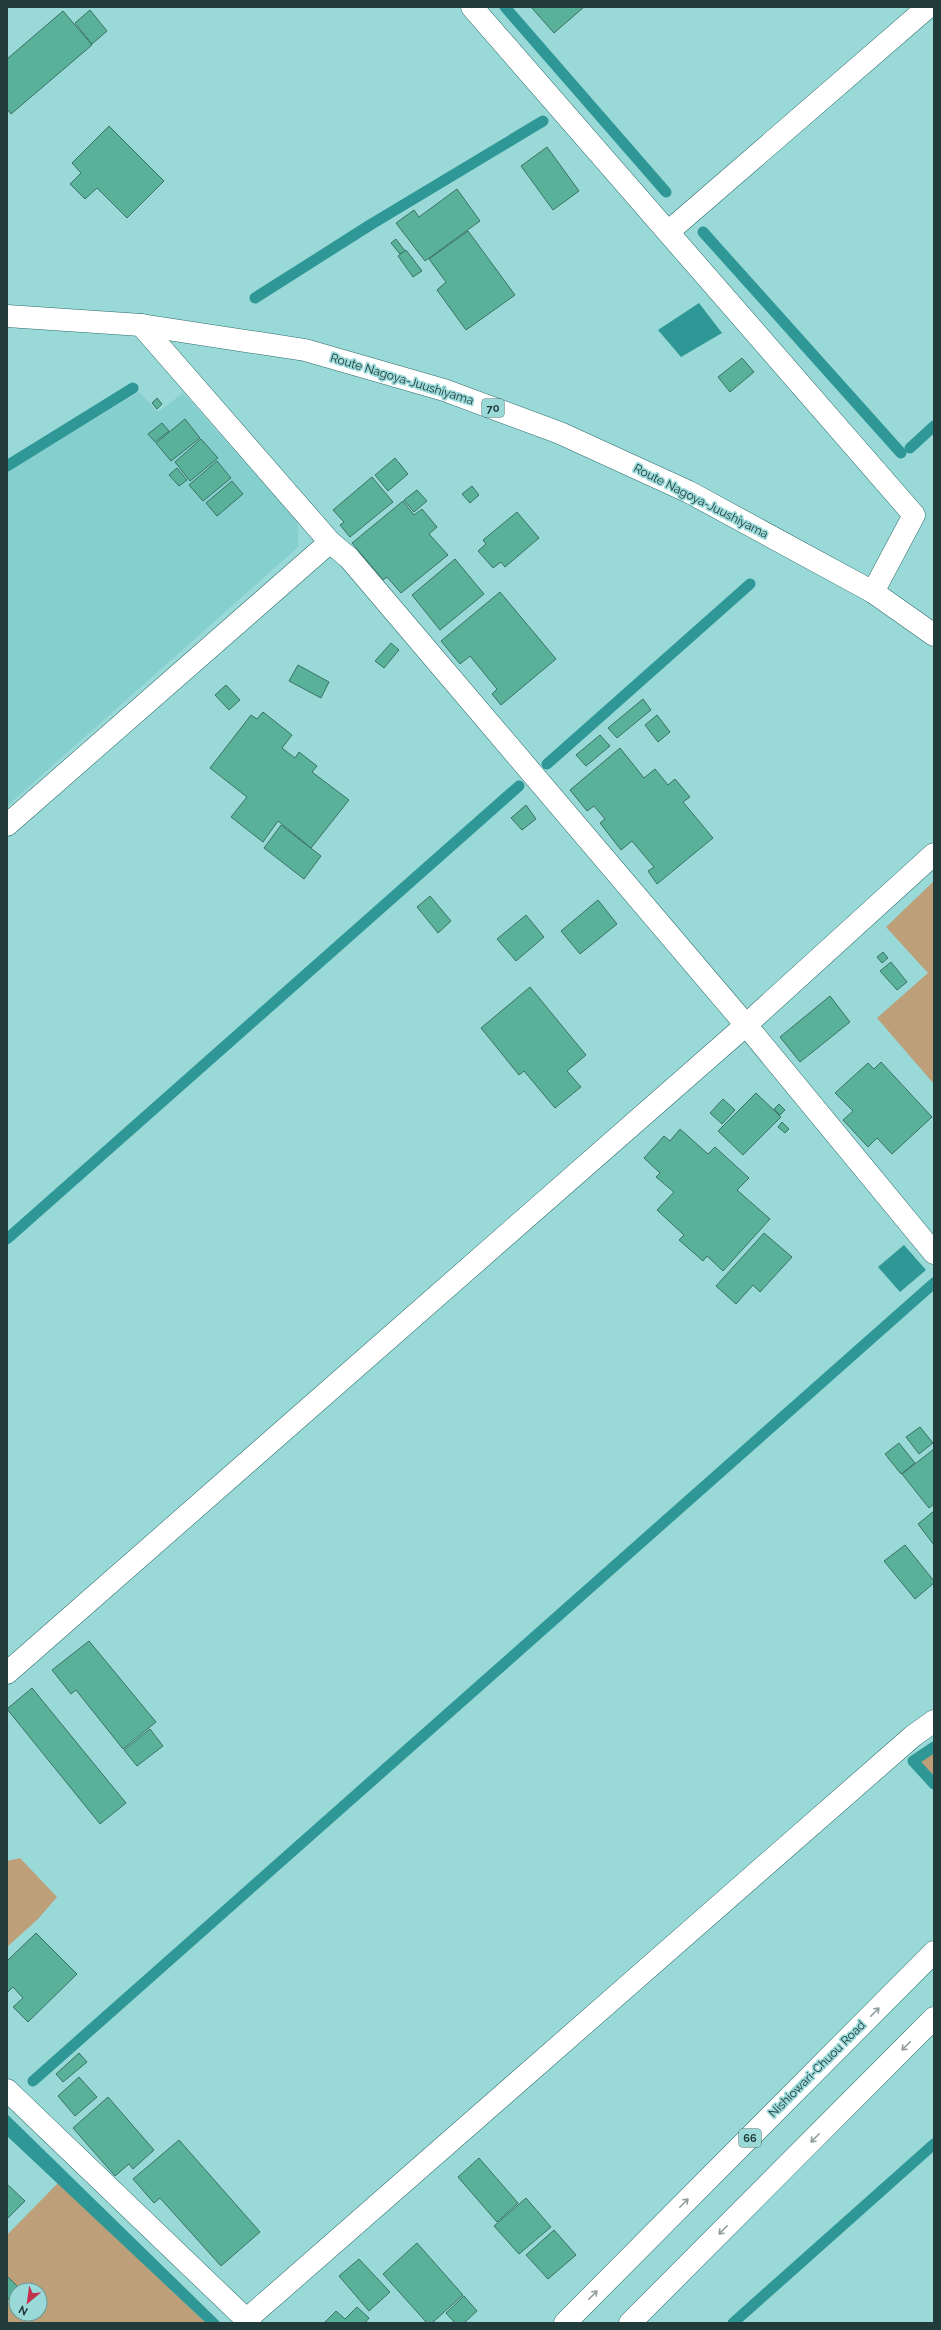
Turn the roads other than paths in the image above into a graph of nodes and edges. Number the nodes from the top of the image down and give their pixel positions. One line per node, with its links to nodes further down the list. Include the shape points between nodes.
1 (472, 7): 3 (street)
2 (928, 7): 3 (street)
3 (668, 232): 7 (street, via 914,516)
4 (7, 316): 5 (street, Route Nagoya-Juushiyama / 70)
5 (141, 325): 6 (street); 7 (street, Route Nagoya-Juushiyama / 70, via 305,350 444,390 560,433 689,492)
6 (330, 542): 9 (street); 11 (street, via 349,558)
7 (873, 592): 8 (street, Route Nagoya-Juushiyama / 70)
8 (934, 635)
9 (7, 825)
10 (934, 854): 11 (street)
11 (746, 1025): 12 (street); 13 (street)
12 (934, 1253)
13 (7, 1673)
14 (934, 1721): 18 (street, via 913,1736)
15 (934, 1952): 19 (street, Nishiowari-Chuou Road / 66, one-way to 15)
16 (934, 2018): 20 (street, one-way to 20)
17 (7, 2090): 18 (street)
18 (248, 2321)
19 (565, 2323)
20 (630, 2323)

